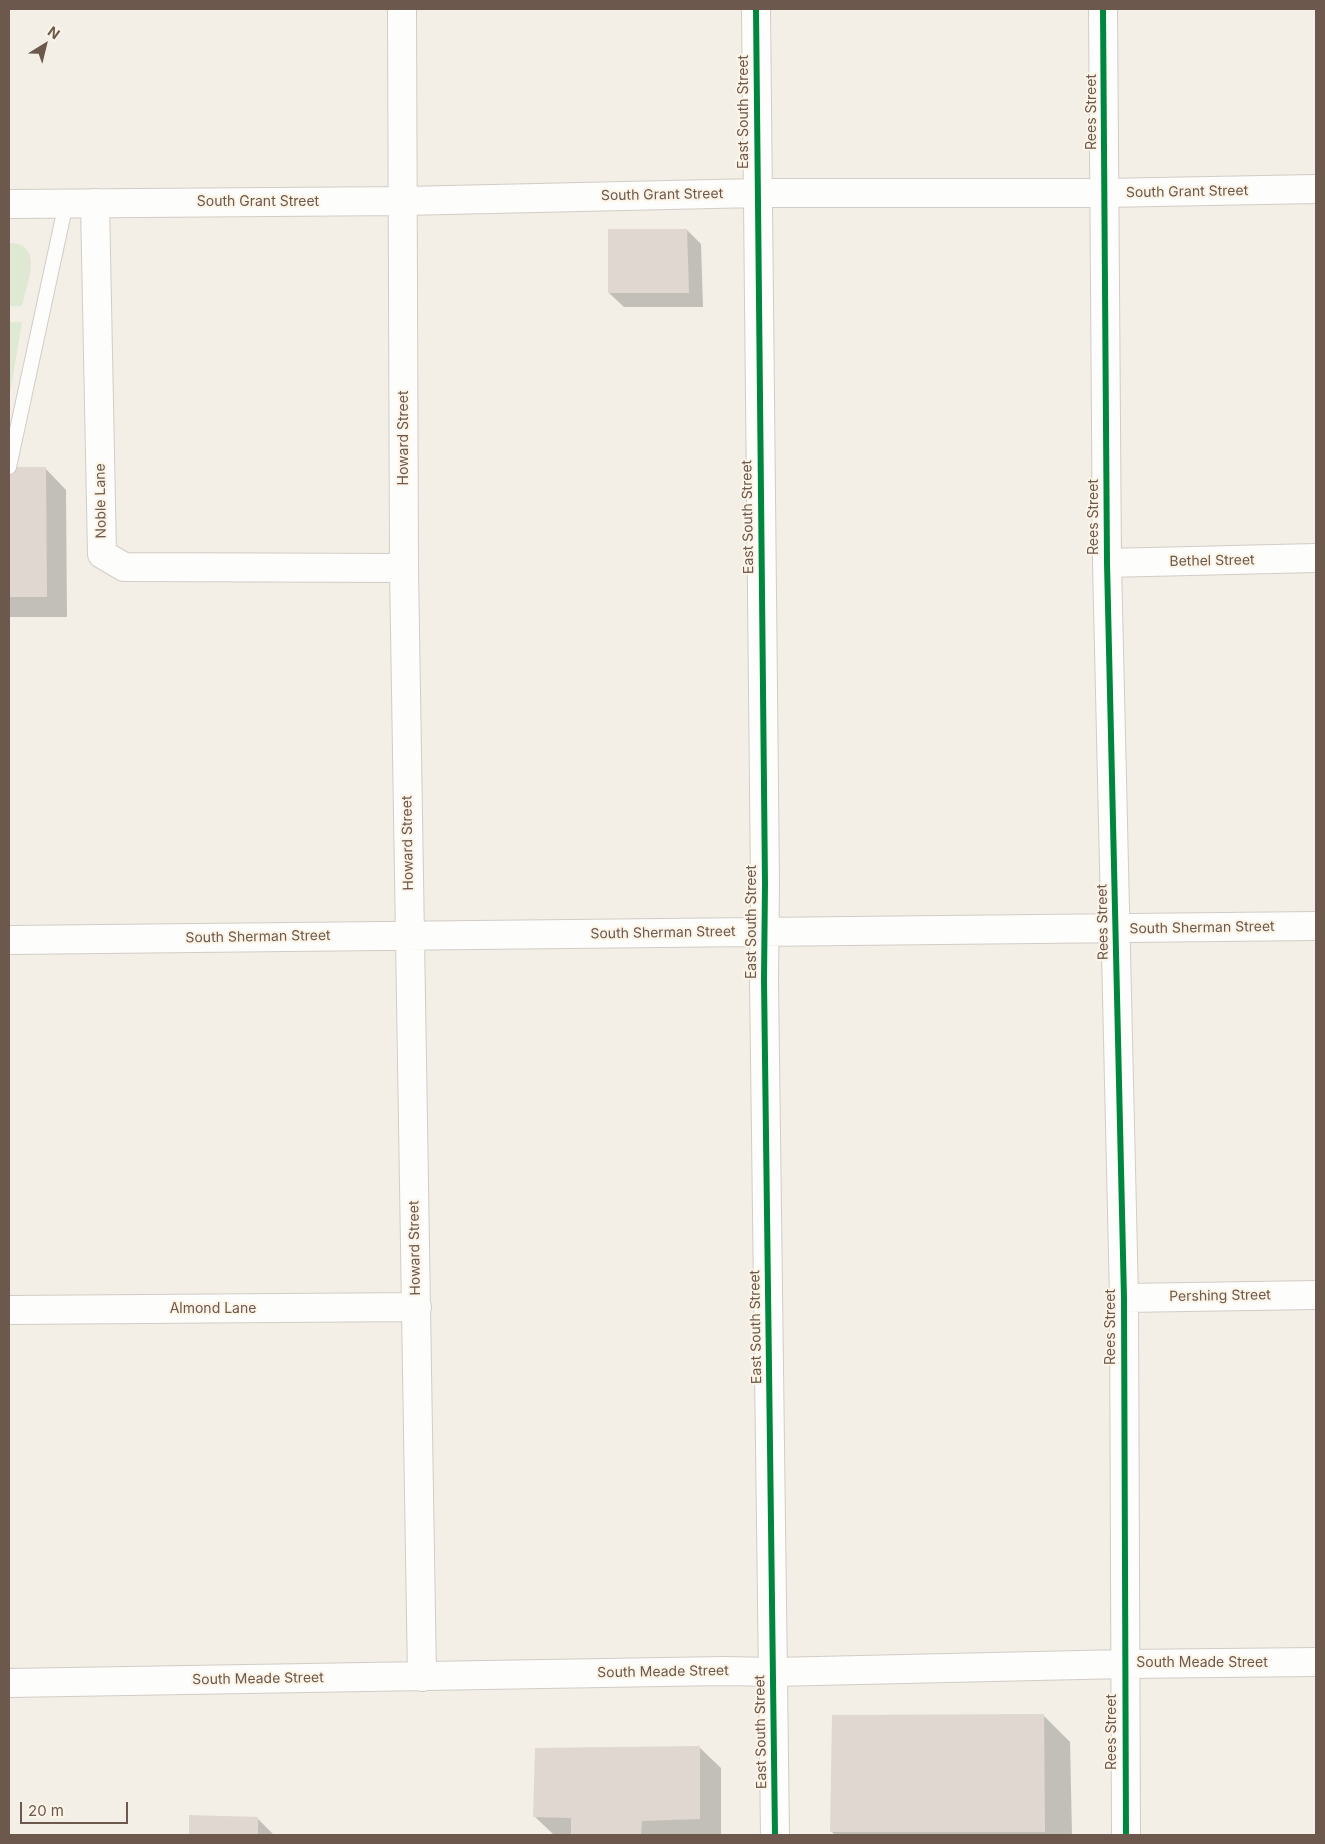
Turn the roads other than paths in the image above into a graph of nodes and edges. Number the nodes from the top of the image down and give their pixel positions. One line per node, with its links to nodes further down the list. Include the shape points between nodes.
1 (402, 9): 7 (street, Howard Street)
2 (756, 9): 5 (street, East South Street)
3 (1104, 9): 6 (street, Rees Street)
4 (1316, 189): 6 (street, South Grant Street)
5 (757, 193): 6 (street, South Grant Street); 7 (street, South Grant Street); 17 (street, East South Street)
6 (1104, 194): 13 (street, Rees Street)
7 (404, 201): 9 (street, South Grant Street); 14 (street, Howard Street)
8 (66, 203): 9 (street, South Grant Street); 10 (street, South Grant Street); 11 (lane)
9 (95, 203): 14 (street, Noble Lane, via 102,554 124,567)
10 (9, 204)
11 (9, 467)
12 (1316, 558): 13 (street, Bethel Street)
13 (1107, 563): 16 (street, Rees Street)
14 (404, 568): 18 (street, Howard Street)
15 (1316, 926): 16 (street, South Sherman Street)
16 (1115, 929): 17 (street, South Sherman Street); 21 (street, Rees Street)
17 (764, 932): 18 (street, South Sherman Street); 26 (street, East South Street)
18 (409, 936): 19 (street, South Sherman Street); 22 (street, Howard Street)
19 (9, 940)
20 (1316, 1295): 21 (street, Pershing Street)
21 (1124, 1298): 25 (street, Rees Street)
22 (417, 1307): 23 (street, Almond Lane); 27 (street, Howard Street)
23 (9, 1310)
24 (1316, 1662): 25 (street, South Meade Street)
25 (1124, 1664): 26 (street, South Meade Street); 30 (street, Rees Street)
26 (772, 1672): 27 (street, South Meade Street); 29 (street, East South Street)
27 (422, 1676): 28 (street, South Meade Street)
28 (9, 1683)
29 (774, 1835)
30 (1126, 1835)

